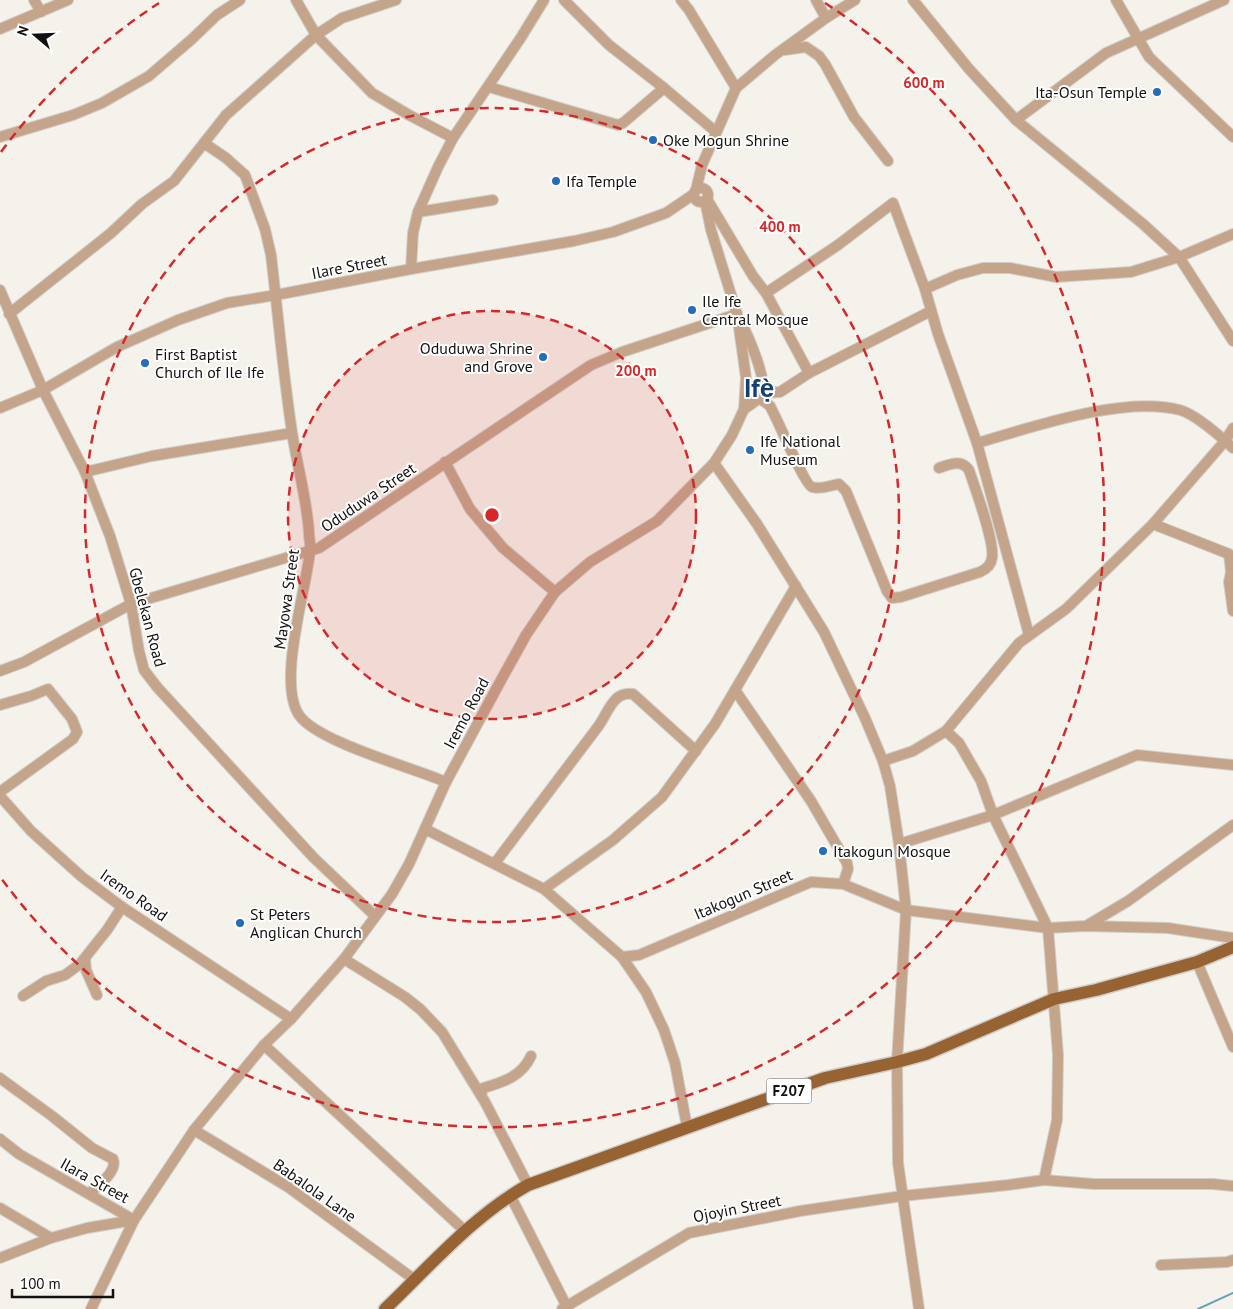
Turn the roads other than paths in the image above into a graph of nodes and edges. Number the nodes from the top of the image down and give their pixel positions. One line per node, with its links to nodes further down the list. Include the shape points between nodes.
1 (34, 0): 14 (street)
2 (68, 0): 14 (street)
3 (240, 0): 25 (street, via 217,15 149,76 102,103)
4 (296, 0): 17 (street)
5 (396, 0): 17 (street, via 342,18)
6 (544, 0): 20 (street)
7 (564, 0): 21 (street, via 609,45)
8 (681, 0): 22 (street)
9 (816, 0): 15 (street)
10 (855, 0): 15 (street)
11 (913, 0): 23 (street)
12 (1116, 0): 18 (street)
13 (1224, 0): 18 (street)
14 (41, 12): 16 (street)
15 (826, 18): 19 (street)
16 (0, 29)
17 (316, 35): 27 (street, via 372,93); 28 (street, via 226,115)
18 (1138, 38): 23 (street, via 1106,52); 26 (street, via 1149,57)
19 (784, 50): 22 (street); 29 (street, via 806,47 819,56 832,73 854,117)
20 (489, 87): 21 (street, via 618,125); 27 (street)
21 (664, 88): 24 (street)
22 (736, 88): 24 (street)
23 (1016, 120): 34 (street)
24 (716, 132): 30 (street, via 702,165)
25 (0, 136)
26 (1233, 136)
27 (453, 138): 32 (street)
28 (204, 143): 39 (street, Mayowa Street, via 245,175 266,229); 41 (street, via 174,181)
29 (888, 160)
30 (700, 197): 35 (street, Ilare Street, via 613,232); 38 (street); 42 (street)
31 (493, 200): 32 (street)
32 (418, 212): 35 (street)
33 (1233, 234): 34 (street)
34 (1179, 257): 36 (street, via 1131,272 1080,276 1056,277 1010,268 983,268 957,274); 43 (street)
35 (411, 269): 39 (street, Ilare Street)
36 (925, 289): 38 (street, via 893,203); 40 (street)
37 (0, 290): 41 (street, Gbelekan Road)
38 (766, 293): 45 (street)
39 (276, 295): 47 (street, Ilare Street, via 227,303 178,320 117,347); 52 (street, Mayowa Street)
40 (931, 311): 45 (street); 53 (street)
41 (9, 314): 47 (street, Gbelekan Road)
42 (737, 314): 44 (street); 46 (street); 55 (street, Oduduwa Street, via 591,365)
43 (1233, 341)
44 (761, 373): 46 (street); 48 (street)
45 (809, 373): 48 (street, via 780,392)
46 (746, 378): 50 (street)
47 (43, 390): 49 (street, Ilare Street); 58 (street, Gbelekan Road)
48 (761, 395): 50 (street); 57 (street, via 774,412 809,486 820,488 839,484 846,491 892,598 980,572 992,560 988,534 969,470 957,462)
49 (0, 408)
50 (744, 409): 56 (street, Iremo Road)
51 (1233, 428): 54 (street)
52 (292, 433): 58 (street, via 152,456); 60 (street, Mayowa Street, via 308,519)
53 (977, 443): 54 (street, via 1111,408 1157,406 1182,410); 65 (street)
54 (1229, 444): 59 (street)
55 (445, 462): 60 (street, Oduduwa Street); 62 (street, via 470,509 503,548)
56 (714, 464): 61 (street); 62 (street, Iremo Road, via 657,522 590,562)
57 (939, 468)
58 (85, 472): 63 (street, Gbelekan Road, via 110,536)
59 (1153, 524): 64 (street, via 1229,554); 65 (street, via 1066,609)
60 (310, 551): 63 (street, Oduduwa Street); 73 (street, Mayowa Street, via 292,662 293,701 300,716 316,730 347,746)
61 (796, 586): 67 (street); 71 (street, via 846,675)
62 (555, 592): 73 (street, Iremo Road, via 526,635)
63 (131, 604): 66 (street, Oduduwa Street, via 24,662); 85 (street, Gbelekan Road, via 144,670 157,687 314,856)
64 (1233, 611)
65 (1030, 635): 69 (street, via 1013,650)
66 (0, 671)
67 (735, 690): 70 (street); 81 (street, via 806,794 848,863)
68 (0, 705): 74 (street, via 48,689 72,719 77,732 73,739)
69 (946, 731): 71 (street, via 913,751); 76 (street, via 959,743 981,781)
70 (696, 751): 80 (street, via 633,694 620,695); 82 (street, via 662,797 637,820)
71 (883, 762): 79 (street)
72 (1233, 765): 76 (street, via 1137,755)
73 (446, 782): 78 (street, Iremo Road)
74 (0, 792)
75 (0, 796): 83 (street, Iremo Road, via 82,877)
76 (993, 815): 79 (street); 87 (street)
77 (1233, 826): 86 (street, via 1128,901)
78 (424, 829): 80 (street); 85 (street, Iremo Road, via 409,864)
79 (899, 844): 84 (street)
80 (495, 863): 82 (street)
81 (843, 884): 84 (street, Itakogun Street); 90 (street, Itakogun Street, via 811,882 639,955)
82 (544, 889): 90 (street)
83 (122, 907): 92 (street); 97 (street, Iremo Road)
84 (906, 910): 87 (street, Itakogun Street); 101 (street)
85 (375, 916): 91 (street, Iremo Road)
86 (1086, 926): 87 (street, Itakogun Street); 88 (street, Itakogun Street, via 1168,928)
87 (1048, 928): 96 (street)
88 (1233, 938)
89 (1233, 947): 93 (main road, F207)
90 (622, 957): 104 (street, via 646,992 664,1030)
91 (344, 958): 97 (street, Iremo Road); 103 (street, via 405,997 432,1021)
92 (85, 959): 94 (street, via 86,970); 95 (street, via 65,975 52,978)
93 (1197, 962): 96 (main road, F207); 99 (street)
94 (97, 995)
95 (23, 996)
96 (1054, 999): 101 (main road, F207, via 926,1054); 107 (street, via 1058,1055 1057,1120)
97 (291, 1019): 98 (street, Iremo Road)
98 (264, 1045): 105 (street, Iremo Road); 115 (street)
99 (1233, 1047)
100 (532, 1056): 103 (street, via 521,1072 483,1088)
101 (898, 1062): 104 (main road, F207, via 825,1078); 112 (street, via 898,1163)
102 (0, 1078): 110 (street, via 92,1148 113,1159 113,1169)
103 (481, 1096): 108 (street)
104 (687, 1128): 108 (main road, F207)
105 (194, 1130): 114 (street, Iremo Road); 120 (street, Babalola Lane, via 288,1187)
106 (0, 1139): 110 (street, Ilara Street, via 19,1154)
107 (1044, 1180): 109 (street, Ojoyin Street); 112 (street, Ojoyin Street)
108 (528, 1185): 111 (main road, F207)
109 (1233, 1186)
110 (89, 1194): 114 (street, Ilara Street)
111 (510, 1195): 115 (main road, F207); 121 (street, Ojoyin Street)
112 (902, 1196): 121 (street, Ojoyin Street, via 800,1211 689,1233); 124 (street)
113 (0, 1208): 116 (street)
114 (134, 1220): 116 (street, Ilara Street); 122 (street, Iremo Road)
115 (465, 1231): 120 (main road, F207)
116 (51, 1238): 117 (street, Ilara Street)
117 (0, 1258)
118 (1233, 1260): 119 (street)
119 (1161, 1265)
120 (415, 1280): 123 (main road, F207)
121 (565, 1308)
122 (91, 1309)
123 (385, 1309)
124 (919, 1309)

